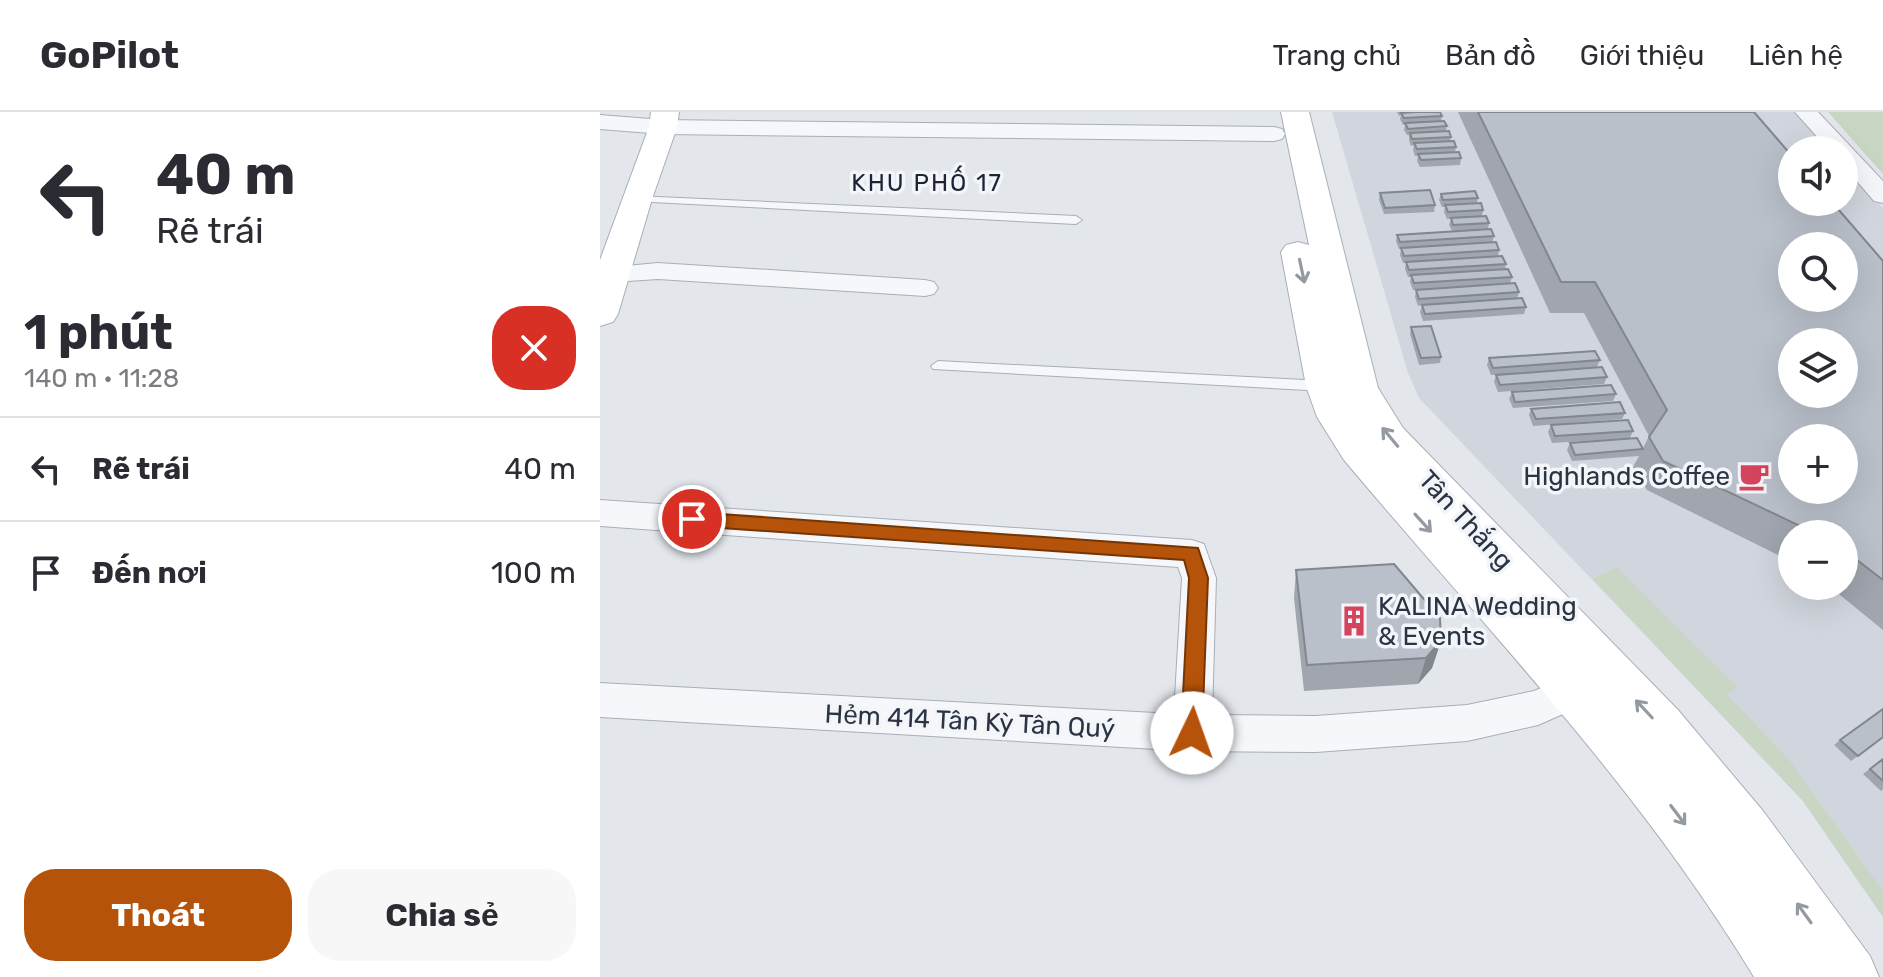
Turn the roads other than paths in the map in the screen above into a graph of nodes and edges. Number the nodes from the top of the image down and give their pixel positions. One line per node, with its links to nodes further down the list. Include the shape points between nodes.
1 (1806, 112): 5 (street)
2 (1280, 119): 3 (street); 14 (street, Tân Thắng, one-way to 14); 20 (street, Tân Thắng, one-way to 2, via 1744,830 1660,726 1370,412)
3 (664, 120): 4 (street); 8 (street)
4 (600, 122)
5 (1829, 136)
6 (1858, 168): 7 (street)
7 (1883, 196)
8 (636, 199): 9 (lane); 10 (street)
9 (1076, 220)
10 (610, 266): 11 (street); 12 (street)
11 (925, 288)
12 (600, 314)
13 (938, 366): 14 (lane)
14 (1325, 386): 16 (street, Tân Thắng, one-way to 16, via 1358,449)
15 (600, 513): 18 (street, via 1192,554 1199,578)
16 (1575, 691): 18 (street, Hẻm 414 Tân Kỳ Tân Quý, via 1538,708 1467,723 1316,734); 19 (street, Tân Thắng, one-way to 19, via 1711,858)
17 (600, 700): 18 (street, Hẻm 414 Tân Kỳ Tân Quý)
18 (1192, 733)
19 (1788, 977)
20 (1849, 977)

